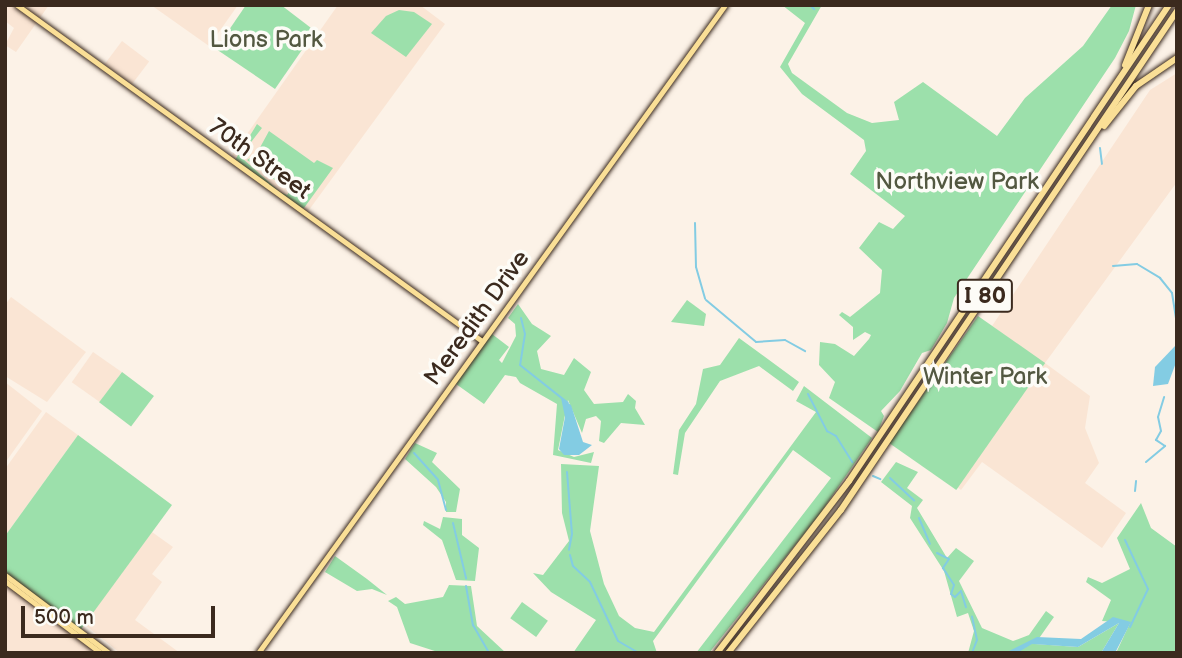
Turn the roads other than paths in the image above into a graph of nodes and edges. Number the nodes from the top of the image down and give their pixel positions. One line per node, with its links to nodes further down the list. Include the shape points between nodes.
1 (17, 5): 9 (main road, 70th Street)
2 (725, 5): 9 (main road, Meredith Drive)
3 (1149, 5): 7 (highway)
4 (1168, 5): 7 (highway, I 80)
5 (1177, 10): 8 (highway, I 80)
6 (1177, 58): 8 (highway, via 1136,86)
7 (1114, 86): 15 (highway, I 80, via 825,517)
8 (1076, 160): 16 (highway, I 80, via 822,537)
9 (482, 341): 14 (main road, Meredith Drive)
10 (5, 575): 13 (main road)
11 (5, 581): 12 (main road)
12 (101, 653)
13 (109, 653)
14 (258, 653)
15 (717, 653)
16 (728, 653)

